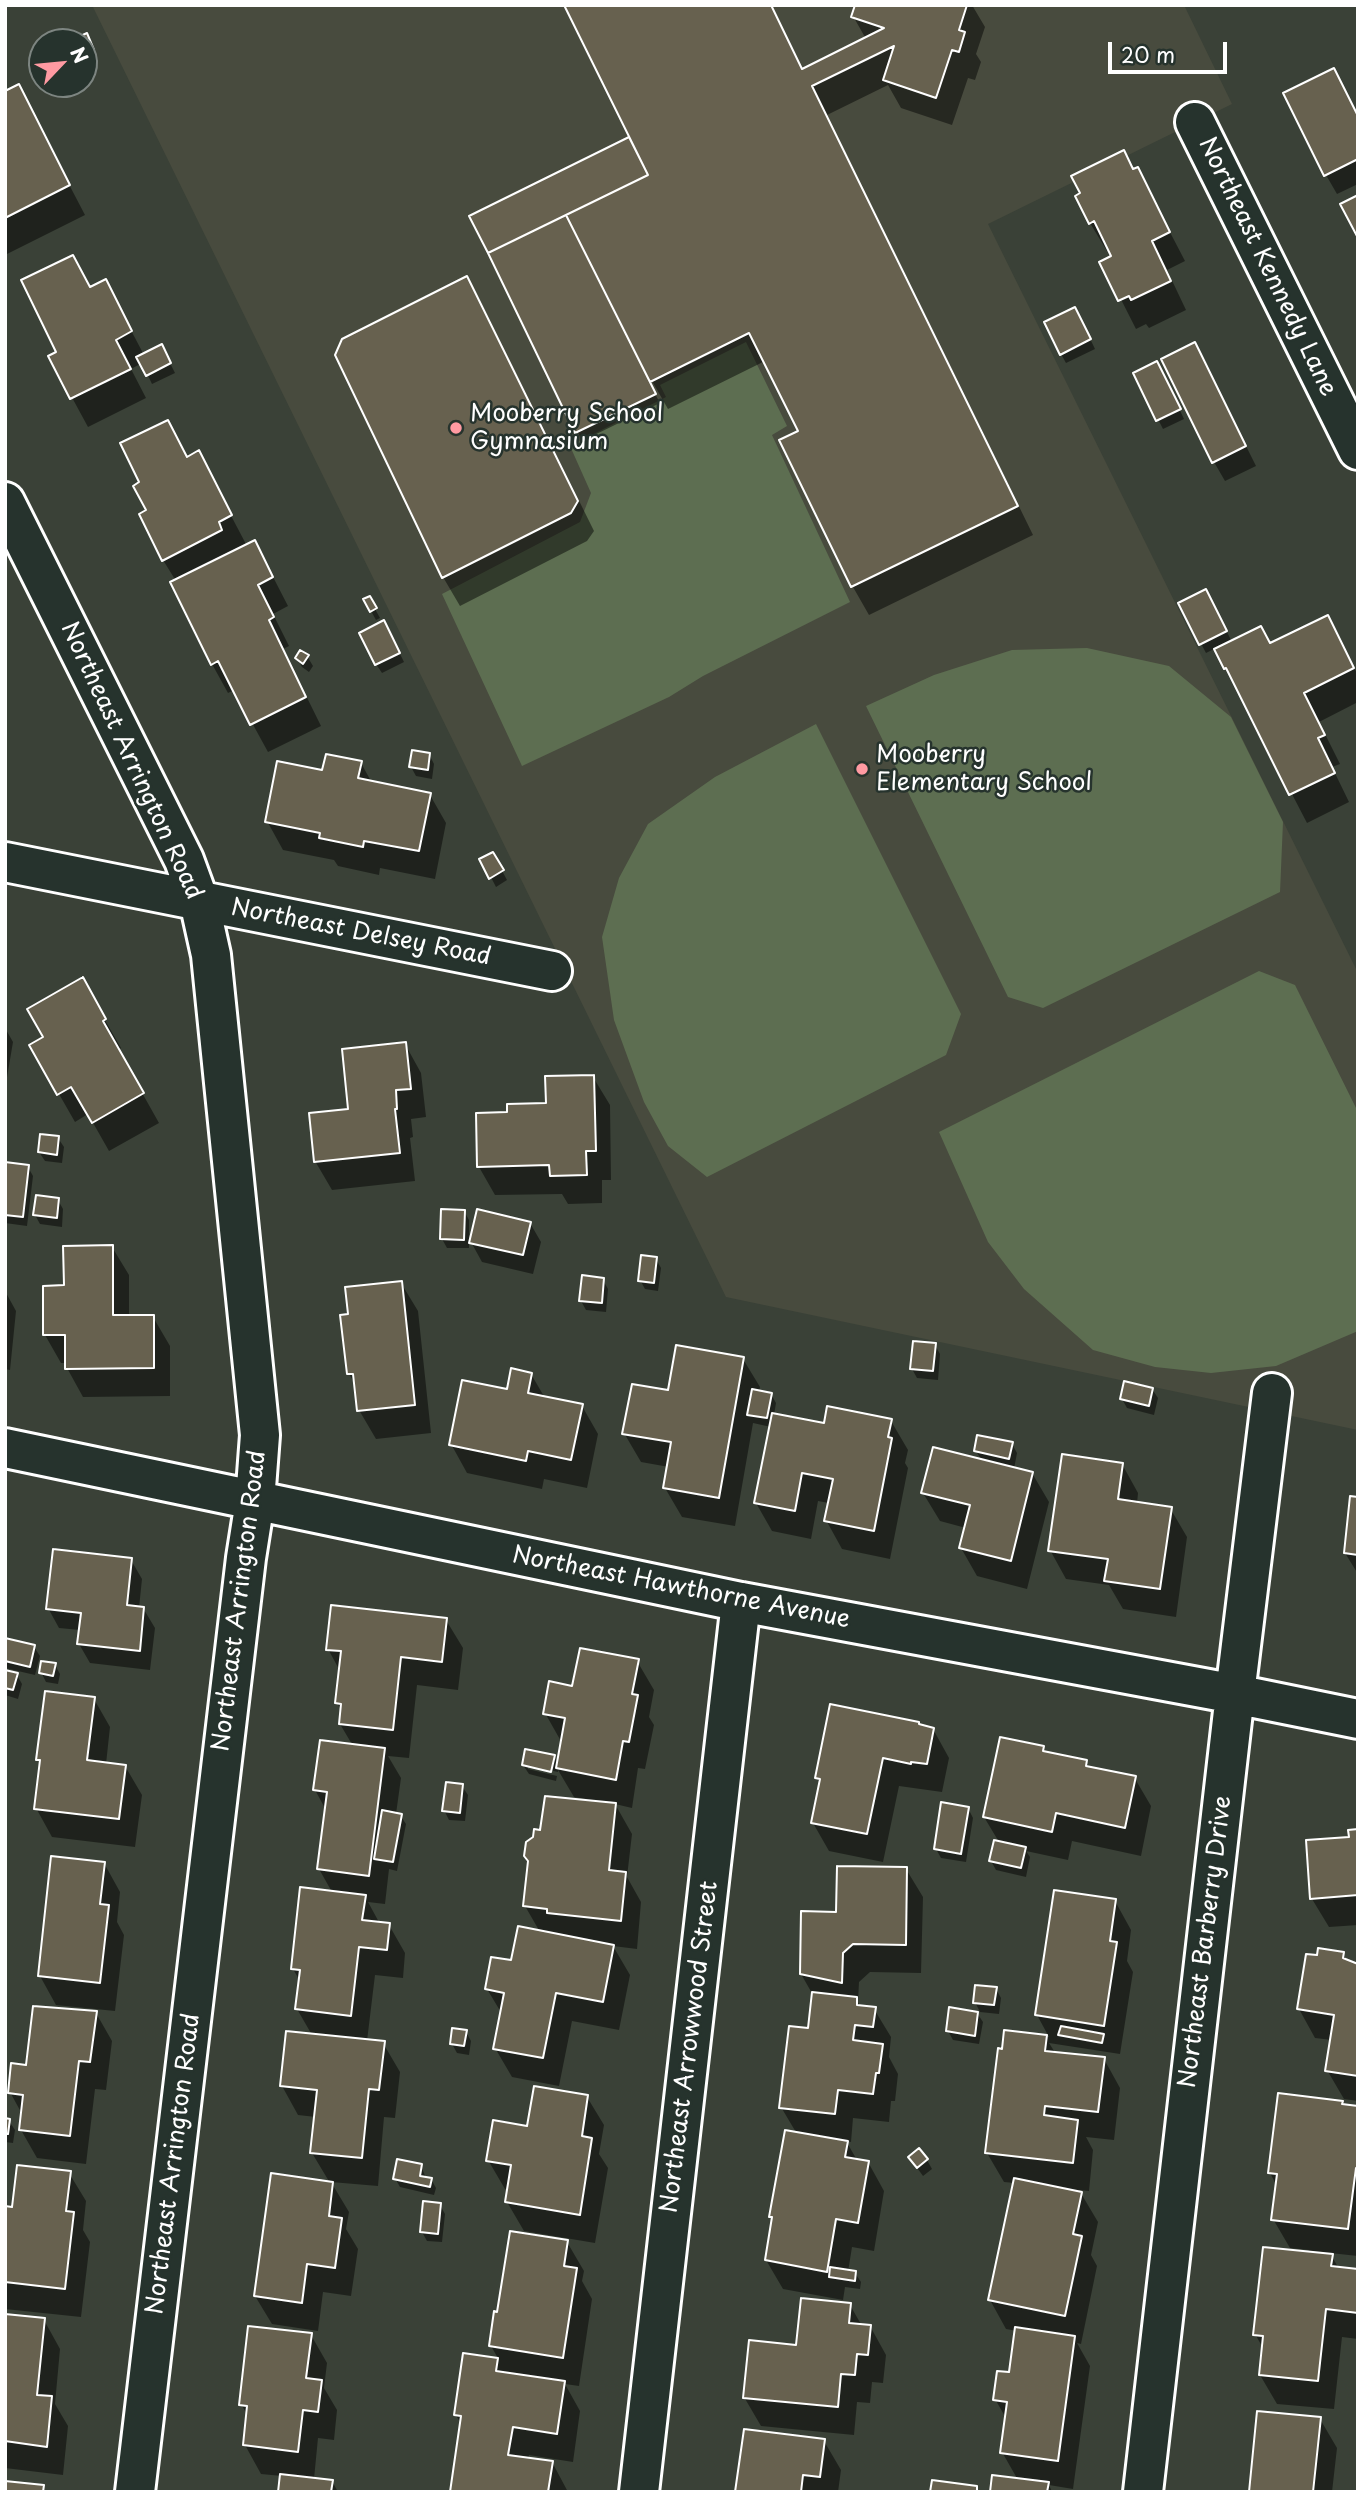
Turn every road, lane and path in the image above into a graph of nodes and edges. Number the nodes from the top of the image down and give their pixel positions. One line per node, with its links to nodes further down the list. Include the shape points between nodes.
1 (1195, 122): 2 (street, Northeast Kennedy Lane)
2 (1358, 450)
3 (5, 502): 5 (street, Northeast Arrington Road, via 184,860)
4 (5, 862): 5 (street, Northeast Delsey Road)
5 (199, 901): 6 (street, Northeast Delsey Road); 9 (street, Northeast Arrington Road, via 211,955 260,1434)
6 (552, 971)
7 (1272, 1393): 11 (street, Northeast Barberry Drive)
8 (5, 1448): 9 (street, Northeast Hawthorne Avenue)
9 (255, 1501): 10 (street, Northeast Hawthorne Avenue); 13 (street, Northeast Arrington Road)
10 (741, 1602): 11 (street, Northeast Hawthorne Avenue); 14 (street, Northeast Arrowwood Street)
11 (1235, 1694): 12 (street, Northeast Hawthorne Avenue); 15 (street, Northeast Barberry Drive)
12 (1358, 1719)
13 (135, 2492)
14 (639, 2492)
15 (1143, 2492)

